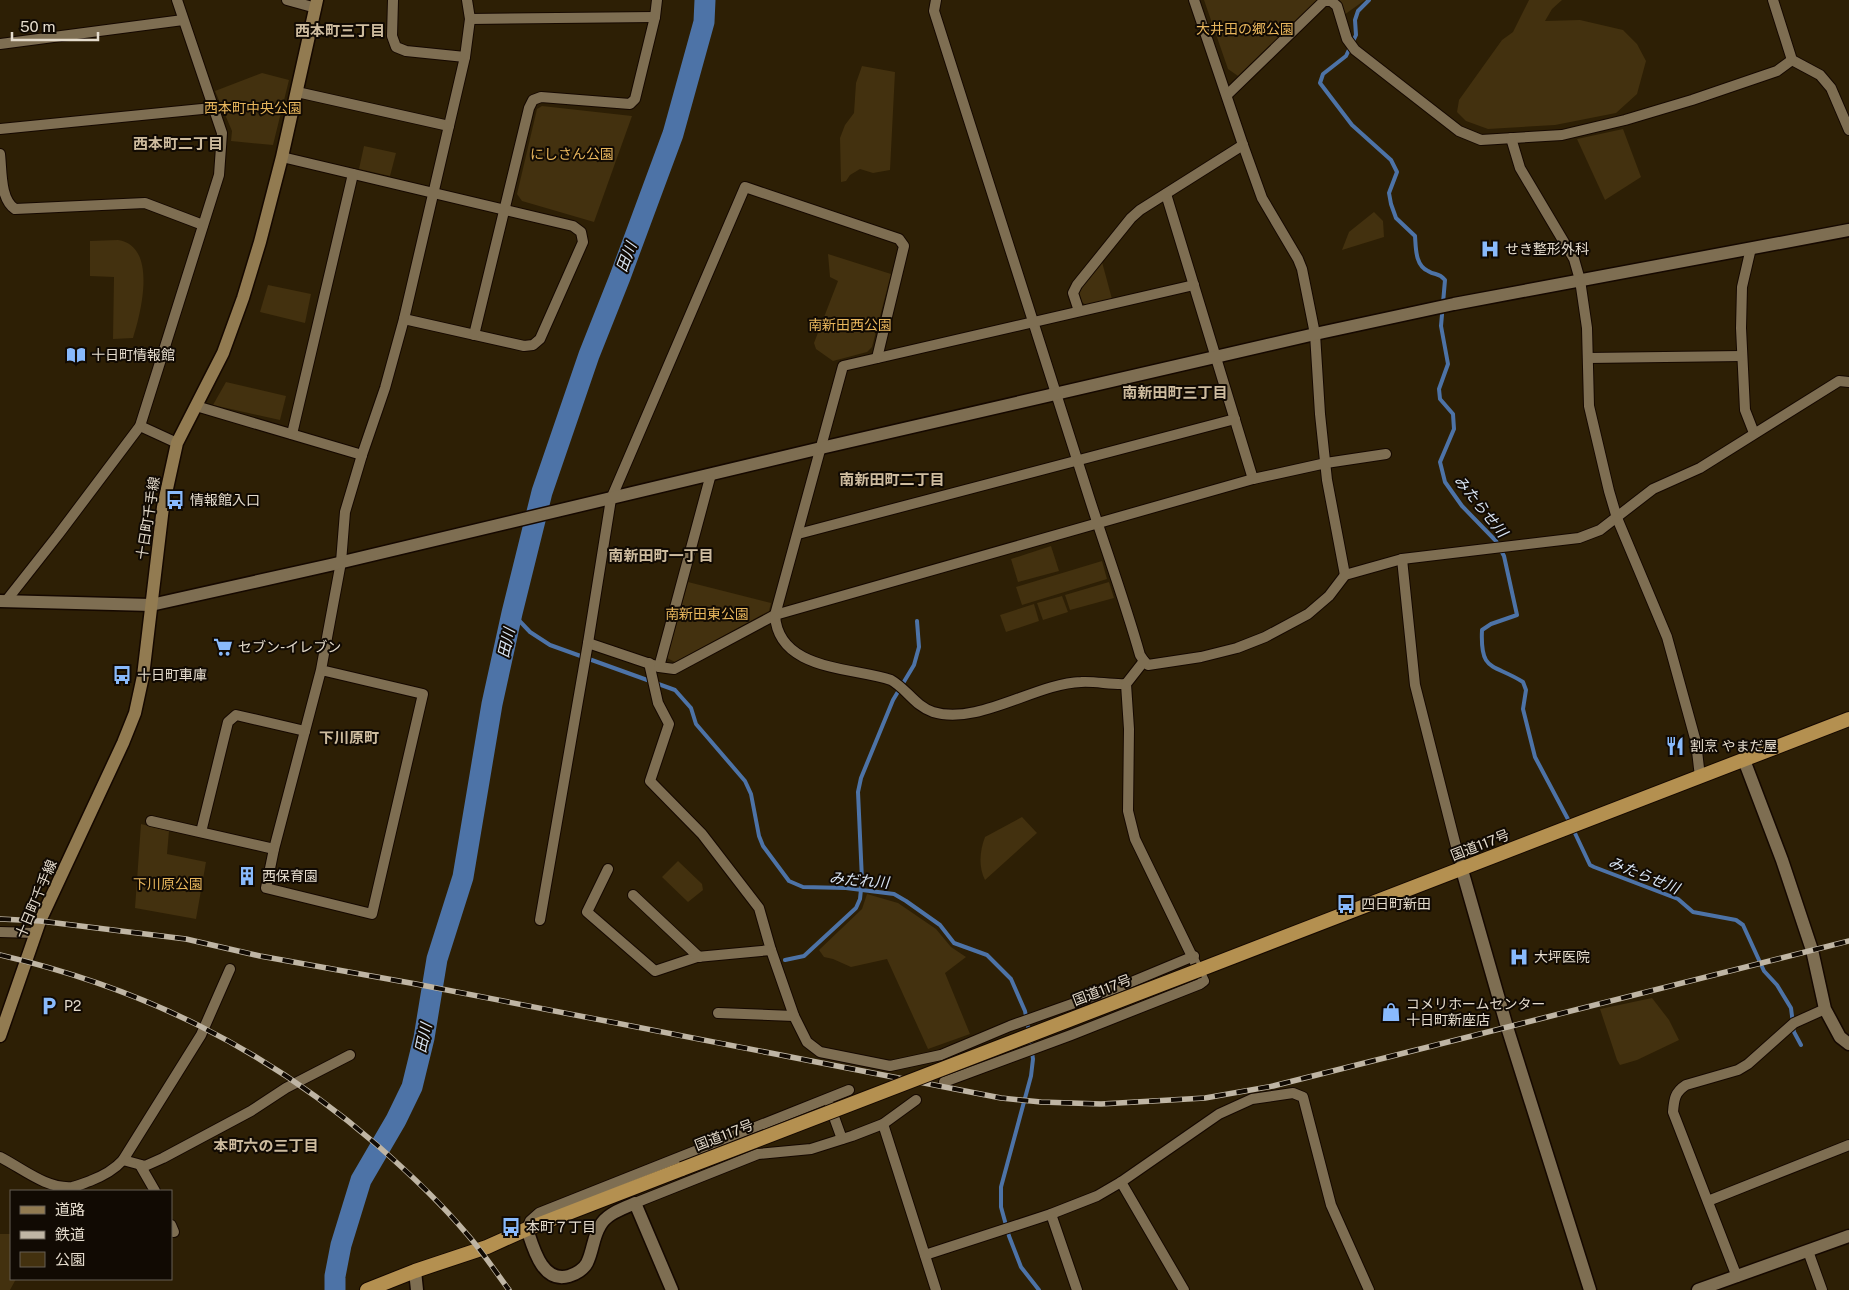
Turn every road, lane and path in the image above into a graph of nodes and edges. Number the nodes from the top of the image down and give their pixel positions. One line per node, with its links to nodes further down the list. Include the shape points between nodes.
1 (177, 0): 12 (street)
2 (288, 0): 9 (street)
3 (393, 0): 14 (street, via 392,36 396,47 406,51)
4 (467, 0): 11 (street)
5 (656, 0): 10 (street)
6 (936, 0): 37 (street, via 934,11)
7 (1194, 0): 17 (street)
8 (1773, 0): 15 (street)
9 (316, 4): 16 (main road, 十日町千手線)
10 (655, 16): 11 (street); 29 (street, via 635,99 630,104 541,97 533,100 528,108)
11 (470, 19): 14 (street)
12 (183, 20): 13 (street); 18 (street)
13 (0, 44)
14 (465, 57): 19 (street)
15 (1792, 60): 21 (street, via 1820,75 1831,88); 22 (street, via 1777,71 1625,120 1562,135)
16 (297, 92): 19 (street); 25 (main road, 十日町千手線)
17 (1227, 95): 22 (street, via 1324,1 1330,1 1336,6 1347,39 1355,50 1459,131 1481,140); 23 (street)
18 (212, 108): 20 (street); 30 (street, via 222,134 219,175)
19 (449, 126): 27 (street)
20 (0, 129)
21 (1849, 130)
22 (1511, 138): 33 (street, via 1520,168 1574,259)
23 (1242, 145): 28 (street); 38 (street, via 1262,198 1302,269)
24 (0, 154): 30 (street, via 4,198 15,209 145,203)
25 (282, 157): 26 (street); 46 (main road, 十日町千手線, via 243,298 223,353)
26 (353, 174): 27 (street); 50 (street)
27 (434, 193): 29 (street); 36 (street)
28 (1166, 194): 34 (street); 35 (street, via 1131,218 1077,285 1073,293)
29 (504, 210): 39 (street); 39 (street, via 573,226 581,232 583,242 540,340 524,346)
30 (203, 225): 48 (street)
31 (1849, 230): 32 (street)
32 (1751, 248): 33 (street); 41 (street, via 1742,288)
33 (1580, 280): 38 (street); 43 (street)
34 (1194, 285): 35 (street); 40 (street)
35 (1078, 311): 37 (street)
36 (404, 319): 39 (street); 53 (street)
37 (1034, 322): 42 (street); 45 (street)
38 (1315, 334): 40 (street); 56 (street)
39 (474, 335)
40 (1216, 356): 45 (street); 47 (street)
41 (1742, 356): 43 (street); 49 (street, via 1745,410)
42 (877, 358): 52 (street, via 843,366); 59 (street, via 904,246 899,239 744,187)
43 (1588, 358): 60 (street, via 1589,406)
44 (1849, 382): 49 (street, via 1839,381)
45 (1056, 393): 52 (street); 55 (street)
46 (196, 406): 50 (street); 51 (main road, 十日町千手線)
47 (1235, 420): 55 (street); 58 (street)
48 (140, 426): 51 (street); 66 (street, via 58,535)
49 (1754, 433): 60 (street, via 1700,468 1653,489)
50 (292, 434): 53 (street)
51 (177, 443): 67 (main road, 十日町千手線, via 163,507)
52 (821, 448): 57 (street); 62 (street)
53 (362, 454): 64 (street, via 345,512)
54 (1386, 454): 56 (street)
55 (1078, 461): 61 (street); 62 (street)
56 (1326, 463): 58 (street); 65 (street)
57 (711, 474): 59 (street); 71 (street)
58 (1253, 479): 61 (street)
59 (611, 499): 64 (street); 69 (street)
60 (1617, 518): 63 (street, via 1600,530 1579,538); 77 (street, via 1667,637 1696,742)
61 (1098, 525): 68 (street); 70 (street)
62 (798, 534): 68 (street)
63 (1402, 559): 65 (street); 82 (street, via 1415,685)
64 (341, 562): 67 (street); 72 (street)
65 (1345, 575): 70 (street, via 1329,596 1308,614 1265,637 1201,657 1153,665)
66 (3, 601): 67 (street)
67 (152, 605): 86 (main road, 十日町千手線, via 135,713)
68 (776, 615): 71 (street, via 674,669); 73 (street, via 776,626 783,641 805,659 891,680 924,709 934,712 975,712 1080,682)
69 (588, 643): 71 (street); 84 (street)
70 (1144, 661): 73 (street)
71 (653, 668): 87 (street, via 658,703 668,724 650,781 702,834 759,908)
72 (321, 670): 75 (street); 80 (street, via 422,694 372,914 266,888)
73 (1126, 684): 88 (street, via 1128,811 1136,839)
74 (1849, 719): 76 (highway, 国道117号)
75 (305, 731): 79 (street, via 236,716 231,718); 80 (street)
76 (1744, 760): 77 (highway, 国道117号); 92 (street, via 1812,950)
77 (1700, 777): 82 (highway, 国道117号)
78 (151, 821): 79 (street)
79 (201, 832): 80 (street)
80 (274, 849)
81 (608, 868): 89 (street, via 587,912 655,971)
82 (1462, 870): 91 (highway, 国道117号); 128 (street, via 1507,1027)
83 (633, 894): 89 (street)
84 (540, 920)
85 (0, 932): 86 (street)
86 (36, 933): 96 (main road, 十日町千手線)
87 (771, 950): 89 (street); 94 (street)
88 (1194, 956): 91 (street); 95 (street)
89 (698, 957)
90 (230, 969): 108 (street, via 201,1035)
91 (1199, 970): 99 (street, via 1204,980 1200,984); 115 (highway, 国道117号, bridge)
92 (1825, 1009): 97 (street, via 1840,1037); 112 (street, via 1794,1023 1738,1070 1686,1085 1674,1098 1673,1112)
93 (718, 1013): 94 (street)
94 (794, 1016): 95 (street, via 807,1042 820,1052 890,1066 941,1055)
95 (991, 1034): 99 (street)
96 (0, 1036)
97 (1849, 1044)
98 (350, 1055): 109 (street, via 195,1141 145,1166)
99 (1003, 1060): 100 (street)
100 (944, 1082)
101 (849, 1090): 102 (street)
102 (827, 1098): 105 (street); 115 (street, via 539,1213)
103 (916, 1100): 104 (street)
104 (883, 1124): 105 (street); 118 (street)
105 (842, 1139): 113 (street, via 810,1149 758,1154)
106 (1849, 1145): 112 (street)
107 (0, 1157): 108 (street, via 30,1174 65,1186 93,1180 114,1170)
108 (123, 1160): 109 (street)
109 (140, 1165): 111 (street)
110 (1121, 1182): 114 (street, via 1097,1196); 121 (street); 127 (street, via 1219,1114 1252,1099 1293,1093 1303,1098 1332,1205)
111 (154, 1190)
112 (1708, 1201): 120 (street)
113 (635, 1203): 115 (street, via 609,1215 600,1225 587,1264 566,1277 553,1275 544,1269); 124 (street)
114 (1051, 1214): 118 (street); 126 (street)
115 (527, 1229): 119 (highway, 国道117号, via 487,1248)
116 (1849, 1236): 117 (street)
117 (1808, 1251): 120 (street); 130 (street)
118 (925, 1255): 125 (street)
119 (415, 1271): 122 (highway, 国道117号); 123 (street)
120 (1737, 1276): 129 (street)
121 (1182, 1289)
122 (367, 1290)
123 (416, 1290)
124 (672, 1290)
125 (936, 1290)
126 (1077, 1290)
127 (1368, 1290)
128 (1590, 1290)
129 (1698, 1290)
130 (1822, 1290)

